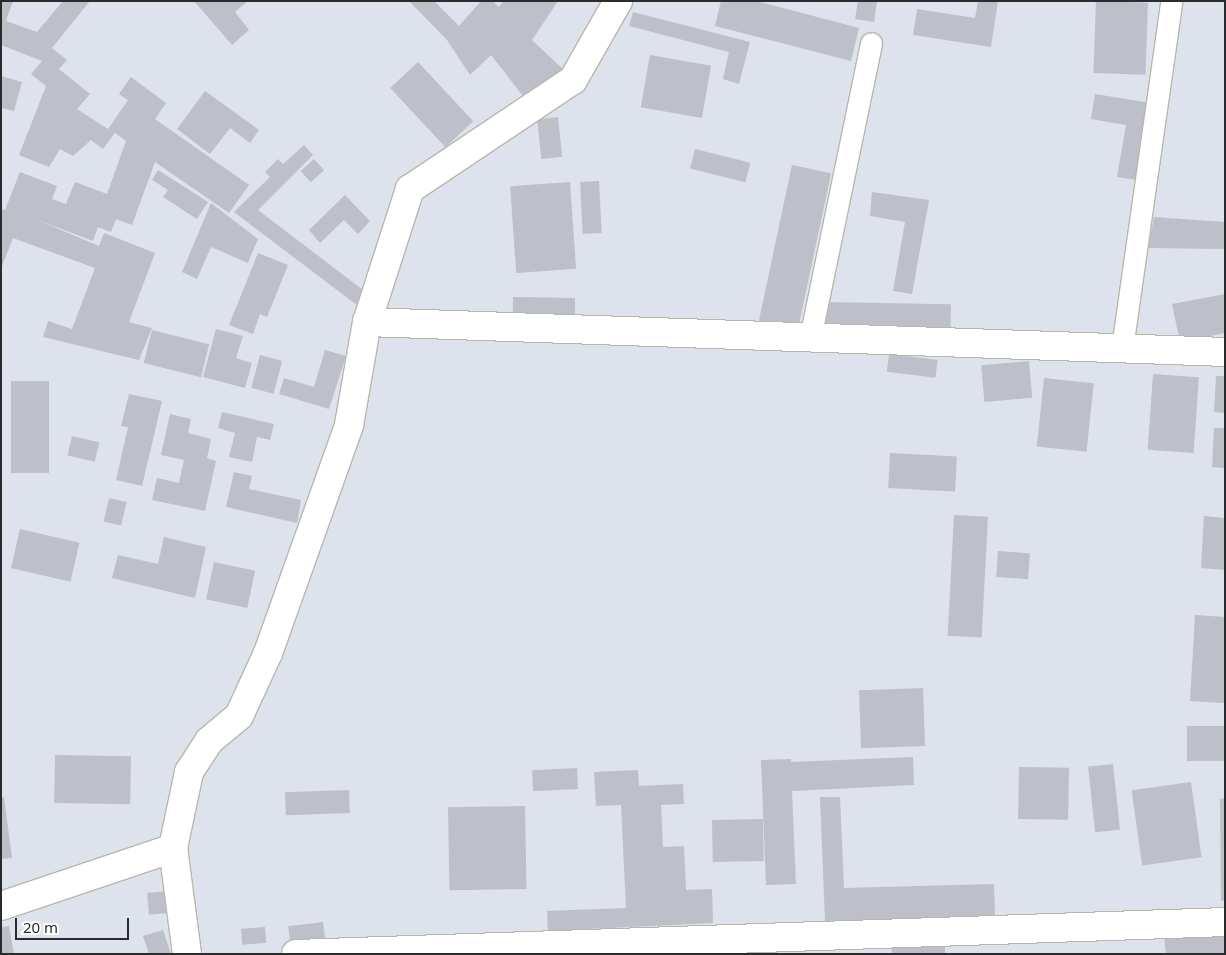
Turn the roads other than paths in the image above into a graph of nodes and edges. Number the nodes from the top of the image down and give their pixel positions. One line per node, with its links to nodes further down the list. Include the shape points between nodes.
1 (618, 1): 4 (street, via 573,80 410,189)
2 (1172, 2): 6 (lane)
3 (871, 43): 5 (lane)
4 (367, 322): 5 (street); 8 (street, via 349,425 268,653 239,716 209,741 189,772)
5 (810, 338): 6 (street)
6 (1122, 348): 7 (street)
7 (1225, 352)
8 (173, 848): 9 (street); 11 (street)
9 (1, 906)
10 (1225, 922): 12 (street)
11 (187, 954)
12 (296, 954)

